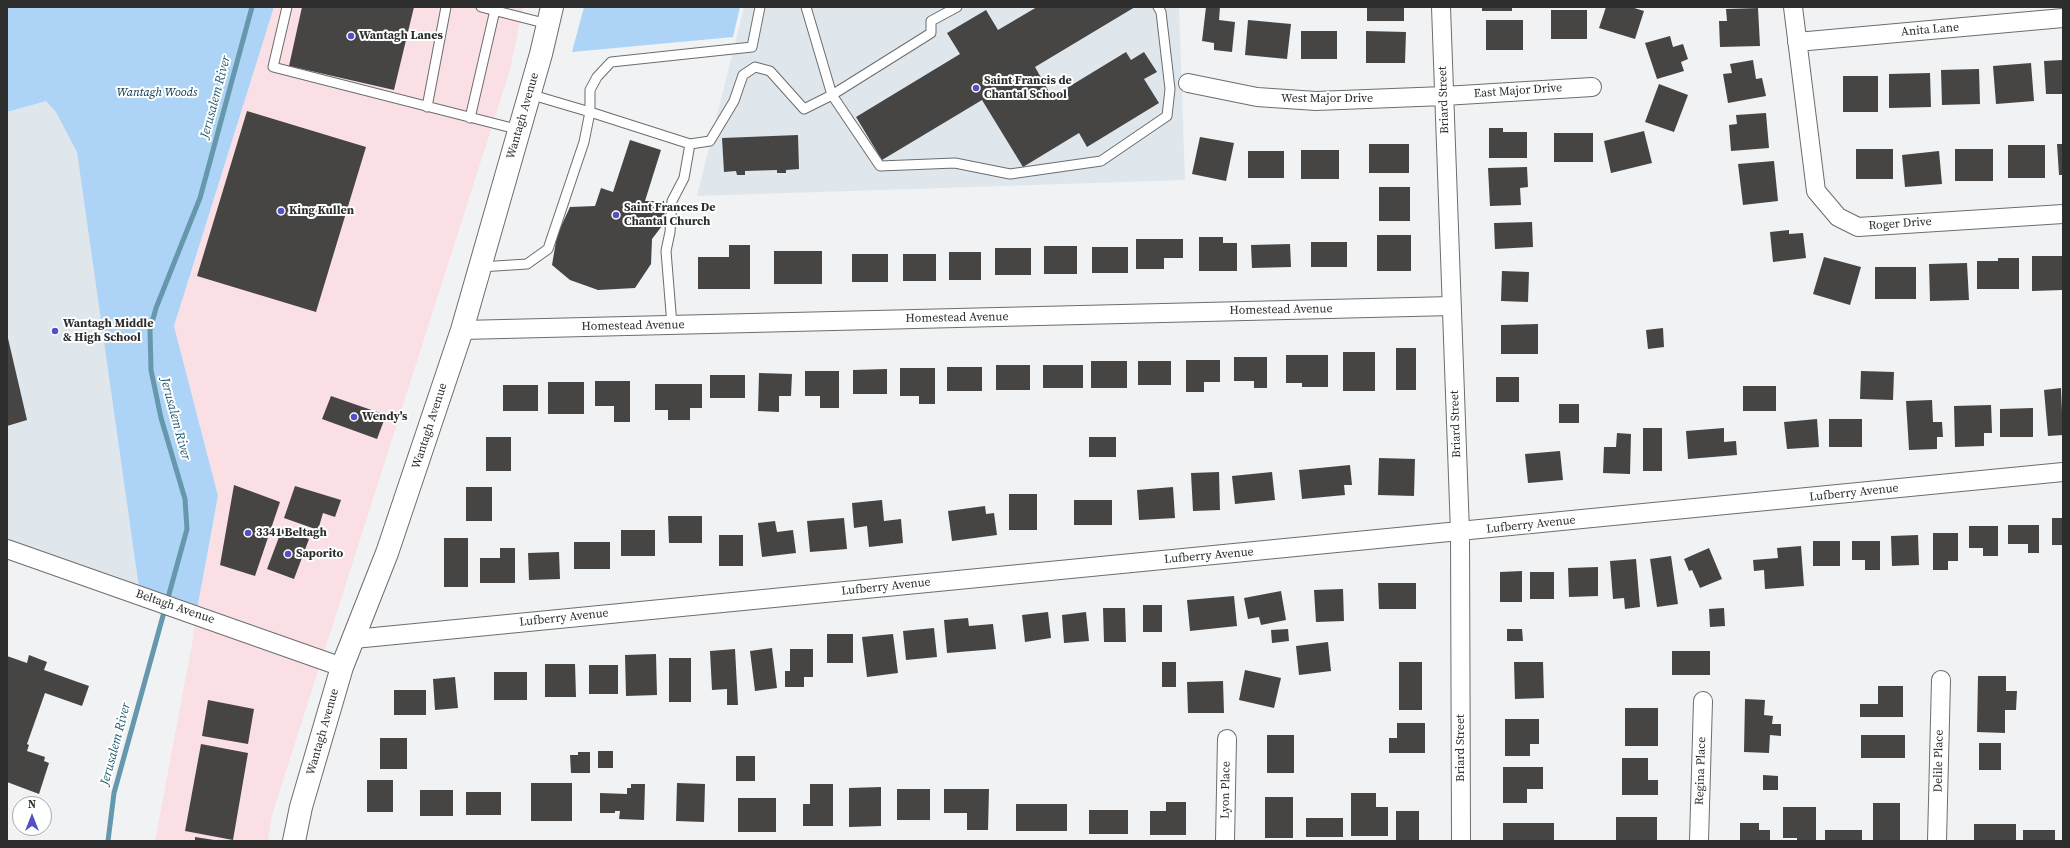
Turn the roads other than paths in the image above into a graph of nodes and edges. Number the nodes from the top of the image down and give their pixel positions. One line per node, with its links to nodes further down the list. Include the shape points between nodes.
1 (287, 7): 19 (lane, via 273,67)
2 (446, 7): 19 (lane)
3 (481, 7): 10 (lane)
4 (760, 7): 20 (lane, via 752,47 611,62 597,77 590,90)
5 (806, 7): 17 (lane)
6 (957, 7): 17 (lane, via 931,21 931,33)
7 (1158, 7): 17 (lane, via 1161,12 1170,89 1167,116 1101,161 1010,174 955,163 880,166)
8 (1441, 7): 18 (street, Briard Street)
9 (1793, 7): 13 (street, Roger Drive)
10 (494, 10): 11 (lane); 21 (lane)
11 (550, 16): 16 (main road, Wantagh Avenue)
12 (2063, 18): 13 (street, Anita Lane)
13 (1798, 42): 24 (street, Roger Drive, via 1816,191 1838,217 1858,227)
14 (1188, 83): 18 (street, West Major Drive, via 1257,97 1287,100)
15 (1592, 87): 18 (street, East Major Drive)
16 (529, 94): 20 (lane); 22 (main road, Wantagh Avenue)
17 (832, 95): 23 (lane, via 804,109 770,70 755,66 744,75 734,101 710,141)
18 (1444, 96): 26 (street, Briard Street)
19 (427, 107): 21 (lane)
20 (590, 112): 23 (lane); 25 (lane, via 584,142 548,249 527,264)
21 (470, 118): 22 (lane)
22 (520, 130): 25 (main road, Wantagh Avenue)
23 (690, 144): 27 (lane, via 684,178 672,201 666,251)
24 (2063, 214)
25 (480, 267): 28 (main road, Wantagh Avenue)
26 (1452, 306): 27 (street, Homestead Avenue); 30 (street, Briard Street)
27 (672, 325): 28 (street, Homestead Avenue)
28 (462, 330): 32 (main road, Wantagh Avenue, via 390,546)
29 (2063, 472): 30 (street, Lufberry Avenue)
30 (1460, 532): 32 (street, Lufberry Avenue); 39 (street, Briard Street)
31 (7, 549): 33 (street, Beltagh Avenue)
32 (354, 638): 33 (main road, Wantagh Avenue)
33 (342, 667): 37 (main road, Wantagh Avenue, via 301,807)
34 (1941, 680): 41 (street, Delile Place)
35 (1703, 701): 40 (street, Regina Place)
36 (1227, 739): 38 (street, Lyon Place)
37 (294, 841)
38 (1225, 841)
39 (1461, 841)
40 (1699, 841)
41 (1938, 841)

